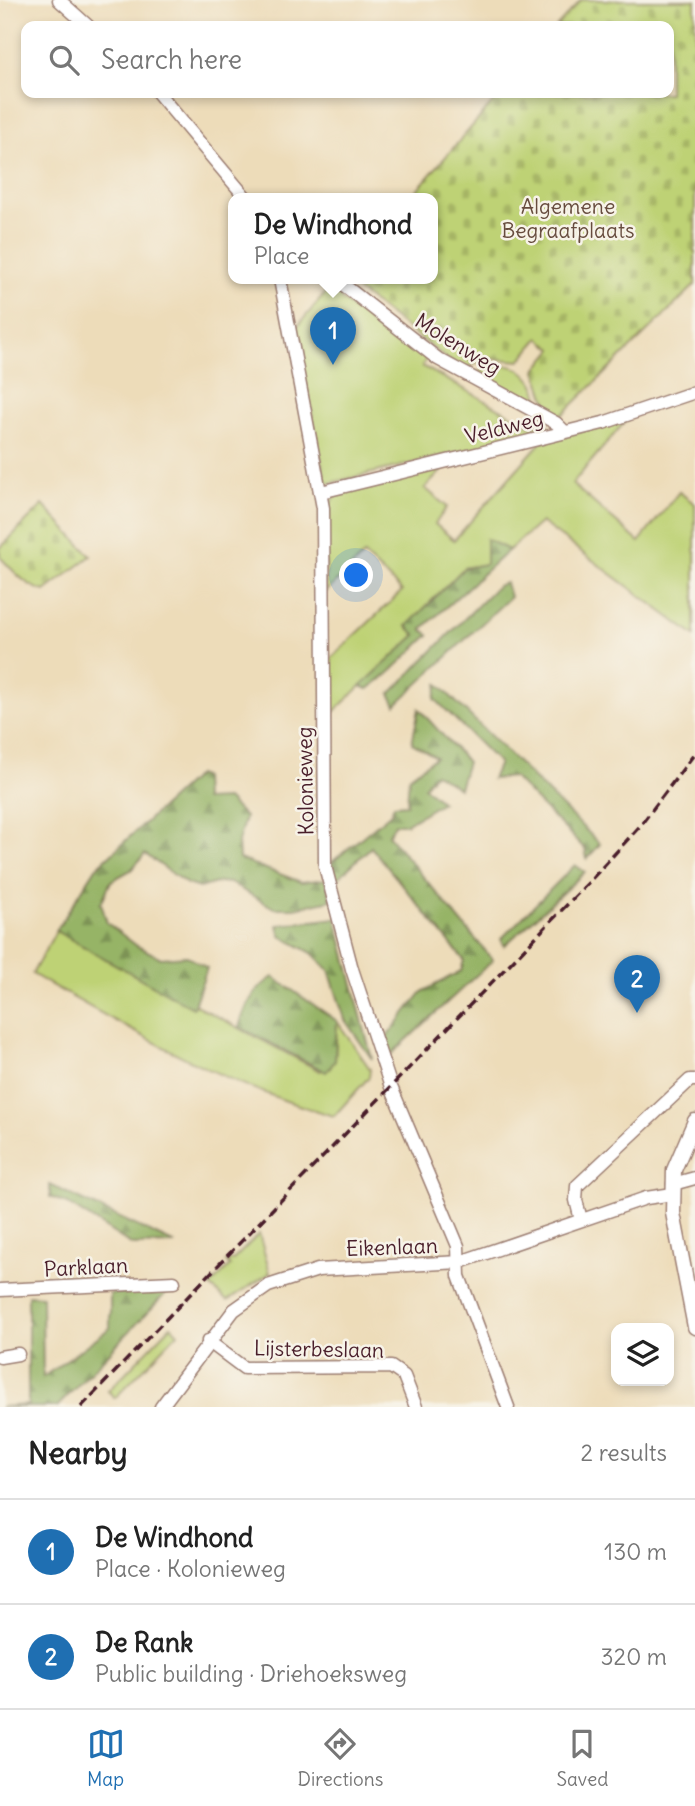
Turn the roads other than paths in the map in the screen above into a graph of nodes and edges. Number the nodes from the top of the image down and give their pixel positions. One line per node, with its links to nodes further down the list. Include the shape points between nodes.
1 (58, 0): 2 (street)
2 (82, 21)
3 (162, 98): 4 (street)
4 (242, 193)
5 (281, 284): 9 (street, Kolonieweg)
6 (342, 284): 8 (street, Molenweg, via 438,359)
7 (695, 392): 8 (street, Veldweg)
8 (565, 432): 9 (street, Veldweg)
9 (321, 492): 15 (street, Kolonieweg, via 325,866 386,1071 458,1246)
10 (695, 1080): 14 (street, via 577,1186)
11 (695, 1121): 13 (street, via 678,1156)
12 (695, 1178): 13 (street, Eikenlaan)
13 (673, 1189): 14 (street, Eikenlaan); 18 (street, via 675,1225)
14 (581, 1220): 15 (street, Eikenlaan)
15 (460, 1262): 19 (street, Eikenlaan, via 318,1269 286,1279 234,1310); 24 (street, Kolonieweg, via 459,1276)
16 (174, 1282): 17 (street, Parklaan)
17 (0, 1290)
18 (695, 1327)
19 (208, 1341): 22 (street, Eikenlaan); 23 (street, Lijsterbeslaan, via 244,1368 391,1367 404,1376)
20 (18, 1354): 21 (street)
21 (0, 1357)
22 (160, 1407)
23 (416, 1407)
24 (508, 1407)

